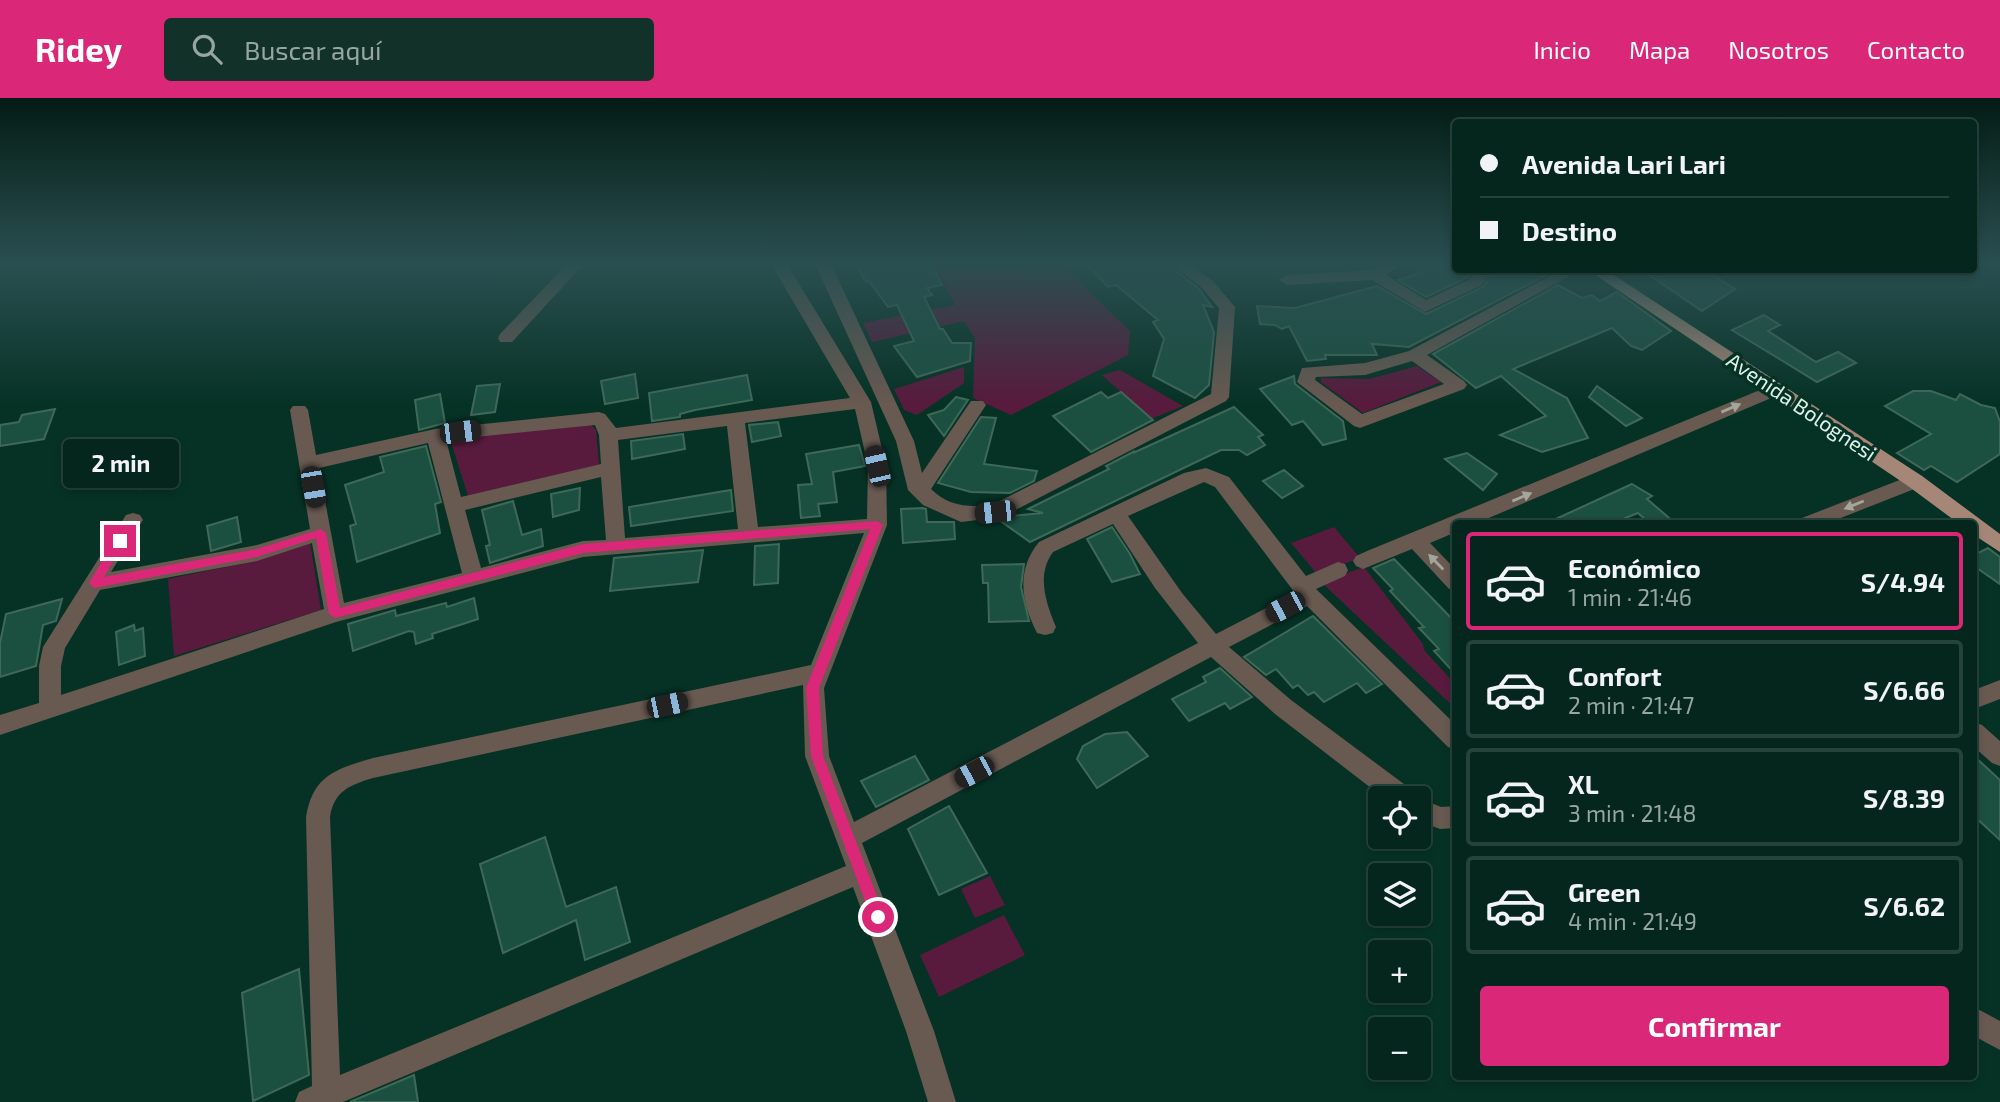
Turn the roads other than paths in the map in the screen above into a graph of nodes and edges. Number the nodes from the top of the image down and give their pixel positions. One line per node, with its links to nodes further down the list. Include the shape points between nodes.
1 (530, 311): 7 (street)
2 (807, 311): 10 (street)
3 (844, 311): 17 (street, via 905,441)
4 (1227, 311): 21 (street, via 1220,397 995,512 961,515)
5 (1497, 311): 8 (street)
6 (1657, 311): 9 (main road, Avenida Bolognesi)
7 (506, 338)
8 (1415, 355): 8 (street, via 1458,385 1360,422 1306,382 1308,372 1365,369)
9 (1777, 389): 20 (main road, Avenida Bolognesi); 25 (street, one-way to 9)
10 (862, 402): 13 (street); 18 (street)
11 (977, 405): 21 (street)
12 (299, 410): 16 (street)
13 (735, 419): 15 (street); 32 (street)
14 (435, 435): 15 (street, via 592,417 603,421); 16 (street); 22 (street)
15 (608, 435): 19 (street)
16 (309, 464): 31 (street)
17 (909, 465): 18 (street); 21 (street)
18 (877, 466): 28 (street)
19 (611, 468): 22 (street); 35 (street)
20 (1915, 481): 26 (street, one-way to 26); 27 (main road, Avenida Bolognesi)
21 (920, 490)
22 (454, 506): 38 (street)
23 (1116, 513): 41 (street, via 1198,475 1214,477); 43 (street, via 1039,555 1035,603); 44 (street, via 1165,588)
24 (133, 520): 40 (street)
25 (1466, 520)
26 (1817, 520)
27 (1968, 520)
28 (877, 525): 32 (street); 45 (street)
29 (1452, 526): 33 (street)
30 (1977, 527): 34 (main road, Avenida Bolognesi)
31 (321, 533): 40 (street, via 257,553); 42 (street)
32 (749, 535): 35 (street)
33 (1416, 541): 36 (street); 39 (street, one-way to 33)
34 (2000, 544)
35 (617, 546): 38 (street, via 583,548)
36 (1363, 561)
37 (1338, 570): 41 (street)
38 (474, 578): 42 (street)
39 (1452, 579)
40 (94, 583): 48 (street, via 54,647)
41 (1306, 590): 44 (street); 51 (street)
42 (335, 614): 48 (street)
43 (1045, 627)
44 (1213, 645): 53 (street, via 1263,692); 56 (street)
45 (818, 673): 56 (street, via 813,688 817,756); 60 (street, via 373,768 329,786 319,801 318,817)
46 (2000, 689): 47 (street)
47 (1977, 698)
48 (50, 709): 49 (street)
49 (0, 725)
50 (1977, 735): 52 (street)
51 (1452, 736)
52 (2000, 755)
53 (1387, 786)
54 (1431, 814): 55 (street)
55 (1452, 817)
56 (848, 838): 57 (street)
57 (861, 872): 60 (street); 61 (street)
58 (1977, 1023): 59 (street)
59 (2000, 1036)
60 (321, 1099)
61 (942, 1102)

